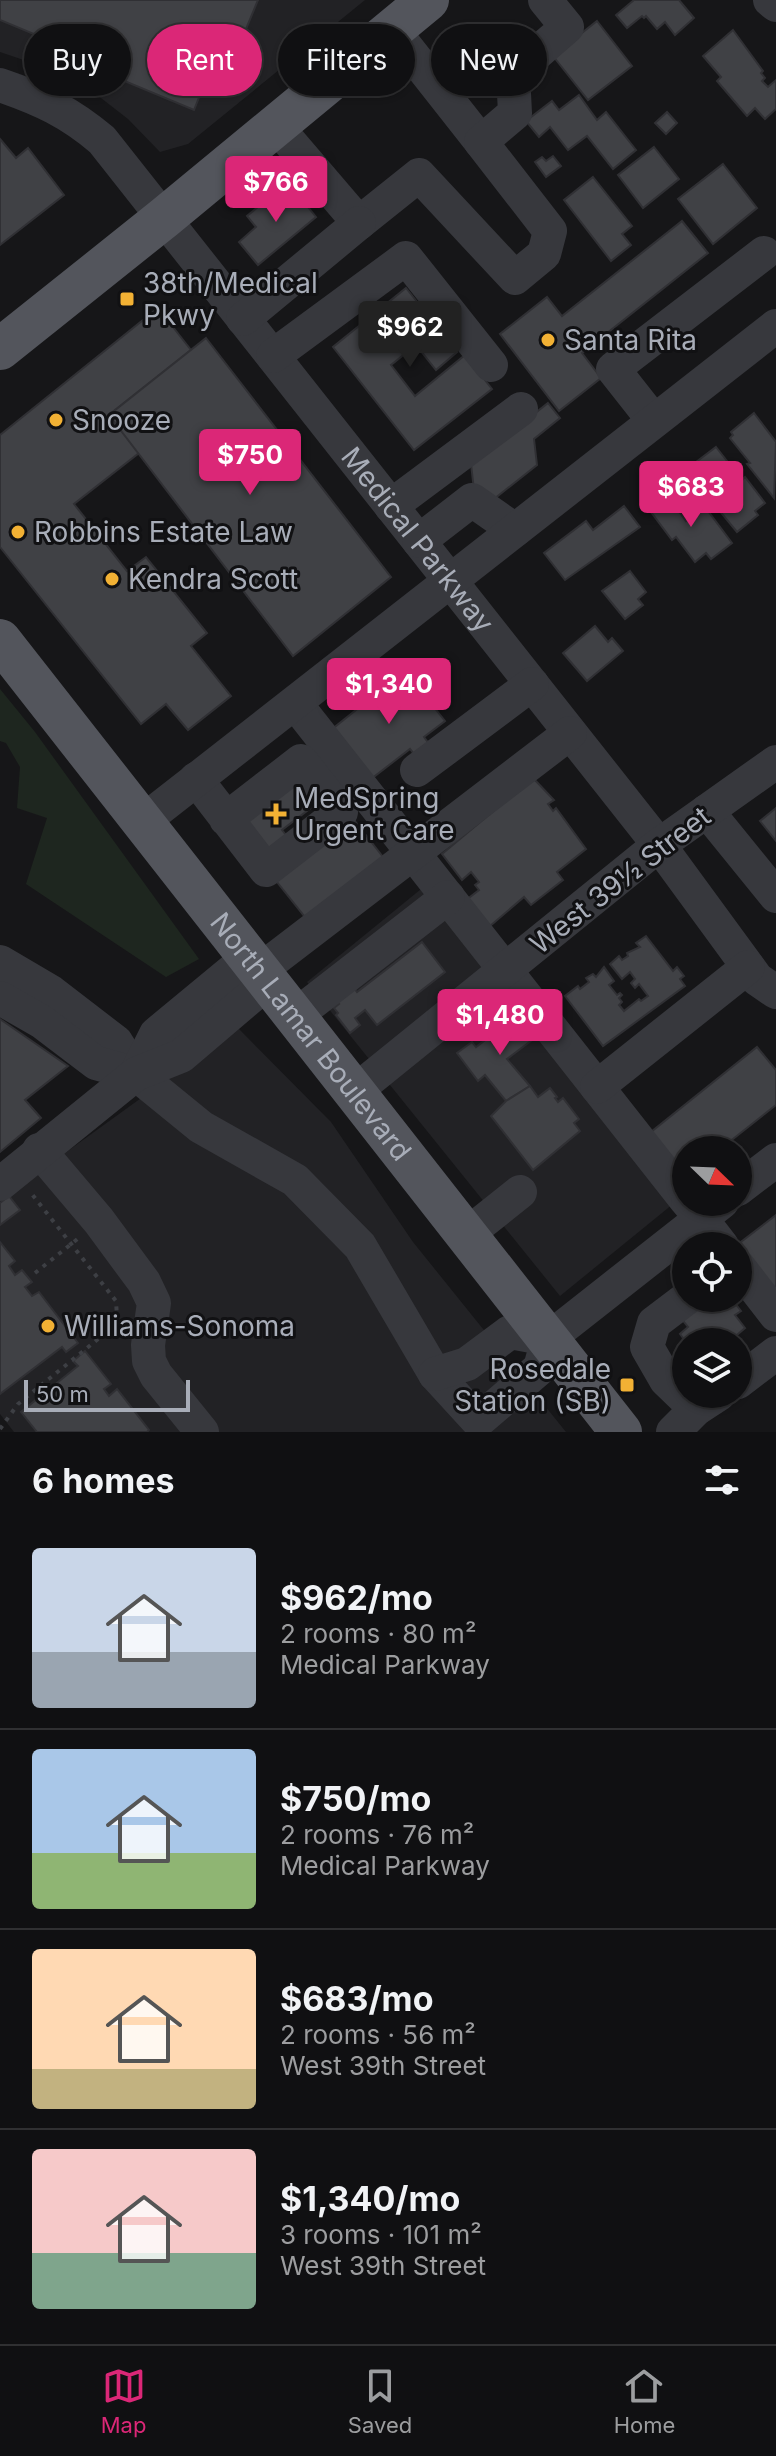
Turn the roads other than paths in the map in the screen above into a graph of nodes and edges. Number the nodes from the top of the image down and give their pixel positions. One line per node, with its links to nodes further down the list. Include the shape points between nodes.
1 (428, 0): 5 (main road)
2 (545, 0): 10 (street, via 567,27 513,74 515,113)
3 (770, 0): 4 (street)
4 (776, 5)
5 (398, 24)
6 (415, 58): 10 (street)
7 (0, 85): 11 (street, Medical Parkway, via 76,117 102,140)
8 (312, 96): 9 (main road)
9 (276, 126): 11 (main road); 12 (street)
10 (481, 142): 12 (street, via 550,231 544,254 515,278 419,175)
11 (164, 218): 14 (street, Medical Parkway); 16 (main road)
12 (359, 223): 14 (street)
13 (764, 253): 20 (street, via 613,369)
14 (243, 319): 17 (street, Medical Parkway)
15 (776, 326): 20 (street)
16 (0, 349)
17 (273, 356): 18 (street, via 406,258); 21 (street, Medical Parkway)
18 (491, 365)
19 (521, 409): 21 (street)
20 (654, 421): 22 (street)
21 (391, 506): 23 (street, Medical Parkway)
22 (515, 530): 23 (street, via 472,500); 24 (street)
23 (419, 541): 24 (street, Medical Parkway)
24 (451, 580): 26 (street, Medical Parkway); 27 (street)
25 (0, 640): 34 (main road, North Lamar Boulevard)
26 (532, 684): 28 (street, Medical Parkway); 30 (street)
27 (295, 703): 31 (street); 36 (street)
28 (570, 733): 35 (street, Medical Parkway); 36 (street)
29 (776, 762): 32 (street, West 39½ Street)
30 (417, 770)
31 (196, 779): 33 (street); 34 (street)
32 (707, 811): 35 (street, West 39½ Street); 37 (street)
33 (226, 819)
34 (142, 822): 40 (main road, North Lamar Boulevard)
35 (659, 845): 41 (street, West 39½ Street); 42 (street, Medical Parkway)
36 (414, 854): 38 (street); 40 (street)
37 (776, 896)
38 (448, 897): 41 (street); 45 (street)
39 (0, 962): 46 (street, via 51,992 116,1042)
40 (259, 970): 45 (main road, North Lamar Boulevard); 46 (street, via 181,1056)
41 (505, 970): 47 (street); 48 (street, West 39½ Street)
42 (760, 979): 44 (street, Medical Parkway); 47 (street)
43 (0, 998): 46 (street, via 96,1063)
44 (776, 1015)
45 (295, 1016): 48 (main road, North Lamar Boulevard)
46 (136, 1074): 50 (street); 62 (street, via 201,1127 295,1180 360,1246)
47 (597, 1087): 51 (street)
48 (354, 1092): 55 (main road, North Lamar Boulevard)
49 (776, 1160): 52 (street)
50 (18, 1168): 64 (street, via 99,1221 136,1269 154,1303 149,1361)
51 (672, 1174)
52 (752, 1178)
53 (520, 1192): 55 (street)
54 (688, 1216): 59 (street)
55 (466, 1235): 59 (main road, North Lamar Boulevard)
56 (752, 1285): 58 (street)
57 (672, 1309): 63 (street, via 654,1323 647,1347 666,1380)
58 (776, 1315)
59 (548, 1339): 62 (street, via 510,1332 467,1364); 62 (street, via 540,1368 478,1421); 65 (main road, North Lamar Boulevard)
60 (776, 1353): 61 (street)
61 (752, 1371)
62 (435, 1374)
63 (696, 1412)
64 (202, 1432)
65 (621, 1432)

